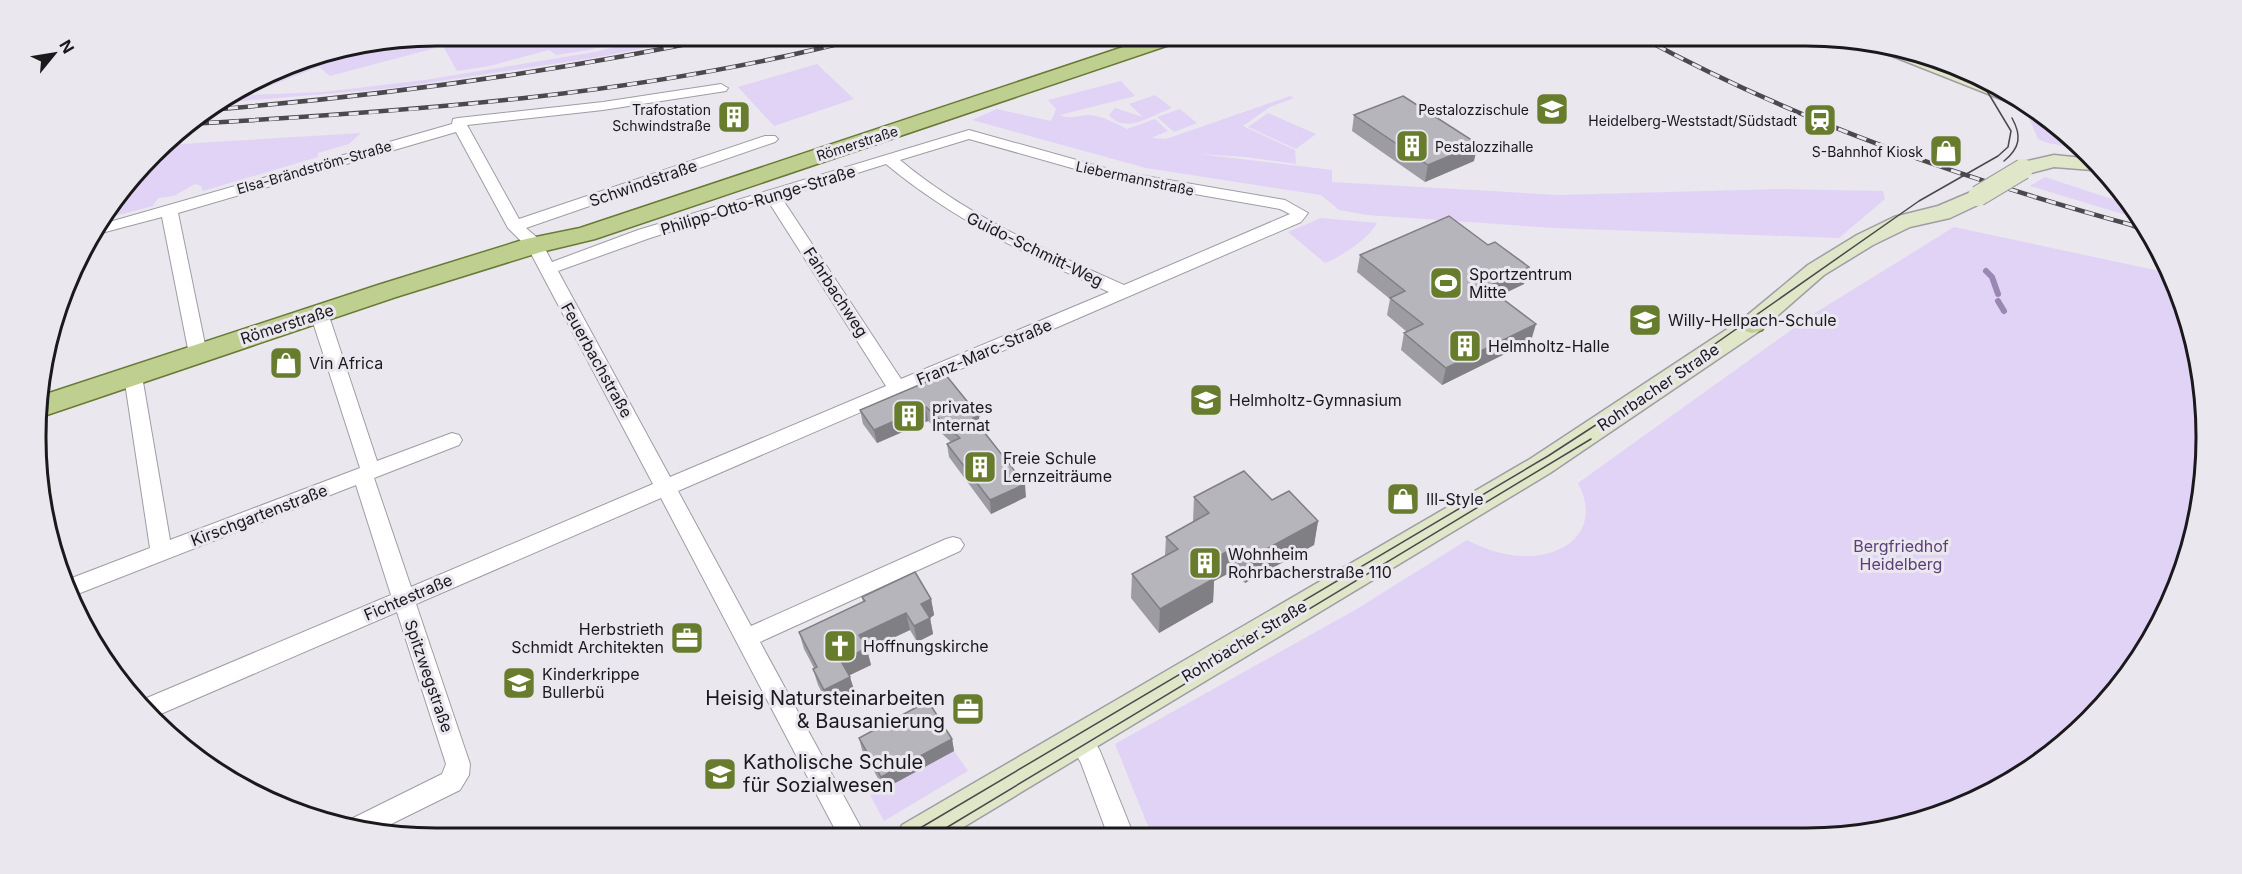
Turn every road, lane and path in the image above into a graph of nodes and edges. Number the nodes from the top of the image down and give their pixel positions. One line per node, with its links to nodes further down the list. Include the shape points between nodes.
1 (1120, 46): 14 (main road, Römerstraße, via 571,225)
2 (1147, 46): 14 (main road, Römerstraße, via 586,234)
3 (721, 88): 4 (street, via 458,122)
4 (460, 126): 10 (street, Elsa-Brändström-Straße); 12 (street, Feuerbachstraße)
5 (969, 134): 7 (street, Philipp-Otto-Runge-Straße); 11 (street, Liebermannstraße, via 1114,175 1285,206 1296,209)
6 (770, 139): 12 (street, Schwindstraße)
7 (889, 159): 9 (street, Philipp-Otto-Runge-Straße); 16 (street, Guido-Schmitt-Weg, via 920,186 981,225)
8 (2084, 164): 31 (main road, Rohrbacher Straße, bridge, via 2054,161 2023,169 1942,213 1902,222 1865,240 1816,270 1752,324 1540,466)
9 (773, 196): 15 (street, Philipp-Otto-Runge-Straße, via 644,234); 20 (street, Fahrbachweg)
10 (169, 210): 13 (street, Elsa-Brändström-Straße); 18 (street)
11 (1300, 216): 16 (street, Franz-Marc-Straße)
12 (515, 226): 14 (street, Feuerbachstraße)
13 (107, 228)
14 (535, 245): 15 (street, Feuerbachstraße); 17 (main road, Römerstraße)
15 (548, 269): 24 (street, Feuerbachstraße)
16 (1125, 292): 20 (street, Franz-Marc-Straße)
17 (319, 313): 18 (main road, Römerstraße); 23 (street, Spitzwegstraße)
18 (198, 354): 19 (main road, Römerstraße)
19 (133, 376): 21 (main road, Römerstraße); 26 (street)
20 (898, 388): 24 (street, Franz-Marc-Straße)
21 (48, 404)
22 (452, 440): 23 (street, Kirschgartenstraße)
23 (367, 473): 26 (street, Kirschgartenstraße); 28 (street, Spitzwegstraße)
24 (666, 486): 28 (street, Fichtestraße); 29 (street, Feuerbachstraße)
25 (953, 545): 29 (street)
26 (161, 553): 27 (street, Kirschgartenstraße)
27 (76, 586)
28 (403, 600): 30 (street, Fichtestraße); 32 (street, Spitzwegstraße, via 458,764 457,775 451,782)
29 (746, 638): 33 (street, Feuerbachstraße)
30 (154, 706)
31 (1080, 740): 34 (main road, Rohrbacher Straße); 35 (street)
32 (371, 822)
33 (848, 828)
34 (930, 828)
35 (1118, 828)

